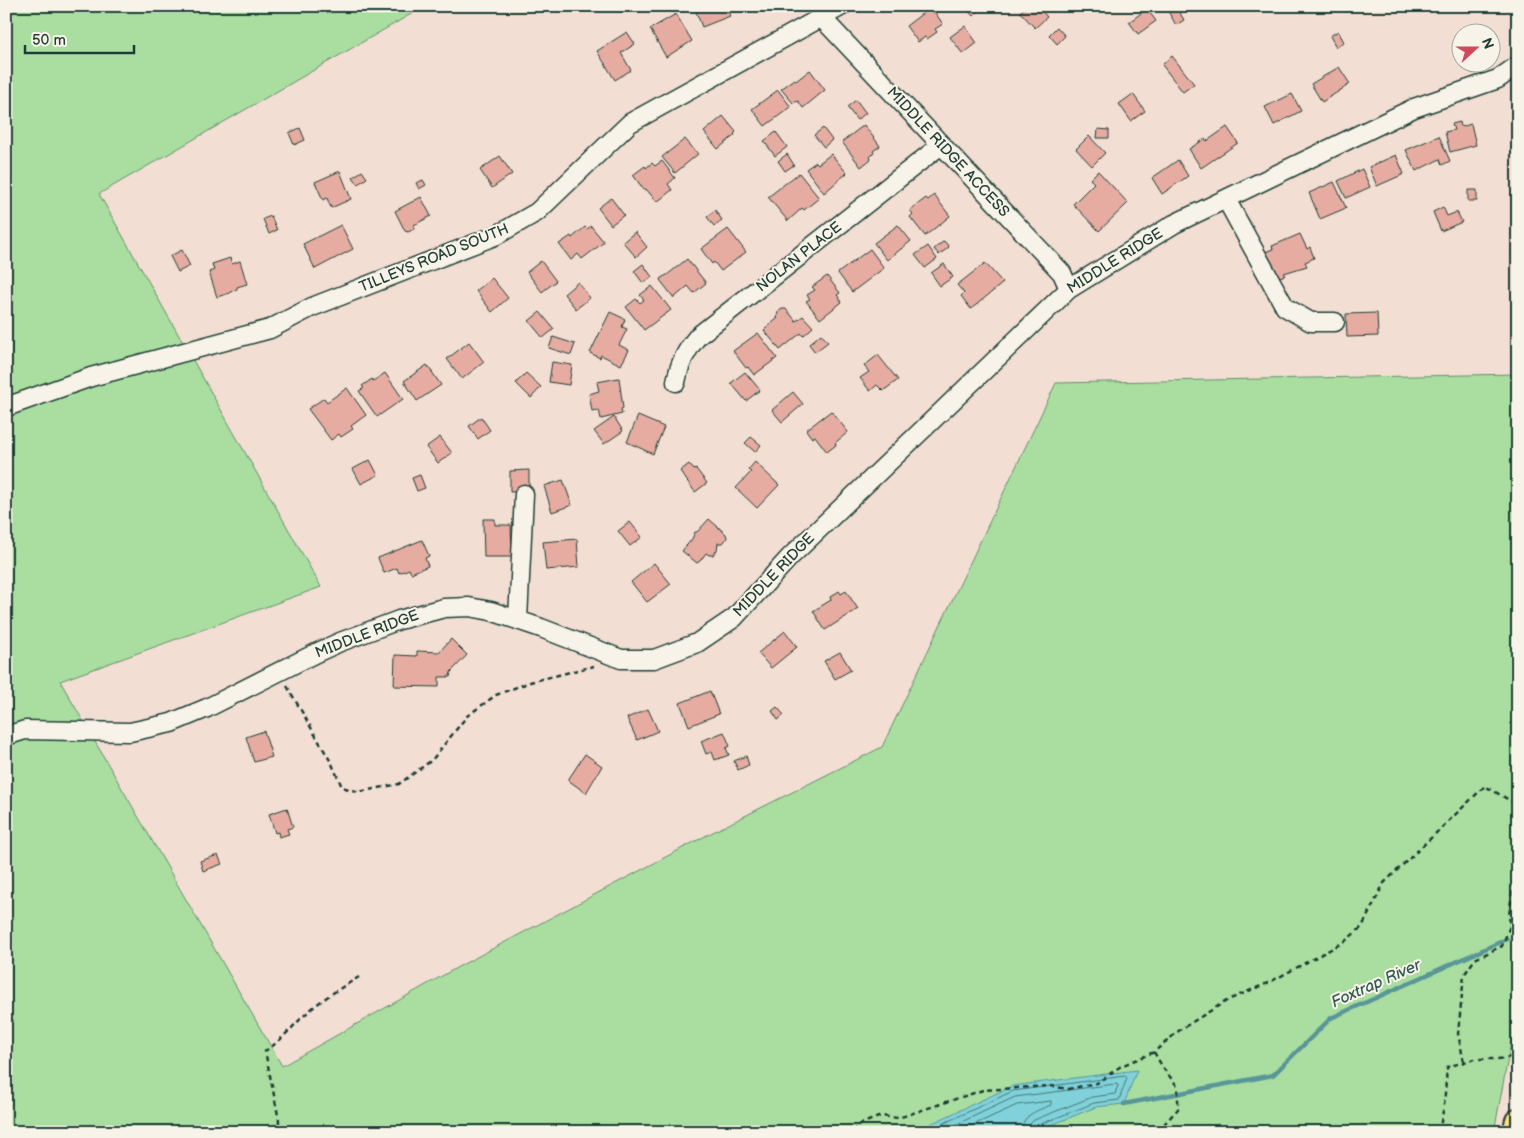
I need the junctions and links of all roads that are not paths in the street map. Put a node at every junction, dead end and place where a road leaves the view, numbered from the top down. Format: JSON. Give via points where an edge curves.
{"nodes":[{"id":1,"x":842,"y":6,"type":"edge"},
{"id":2,"x":822,"y":18,"type":"junction"},
{"id":3,"x":1518,"y":65,"type":"edge"},
{"id":4,"x":941,"y":145,"type":"junction"},
{"id":5,"x":1226,"y":199,"type":"junction"},
{"id":6,"x":1069,"y":289,"type":"junction"},
{"id":7,"x":1335,"y":322,"type":"dead end"},
{"id":8,"x":676,"y":382,"type":"dead end"},
{"id":9,"x":6,"y":407,"type":"edge"},
{"id":10,"x":524,"y":494,"type":"dead end"},
{"id":11,"x":518,"y":620,"type":"junction"},
{"id":12,"x":6,"y":736,"type":"edge"},
{"id":13,"x":1518,"y":1122,"type":"edge"},
{"id":14,"x":1516,"y":1132,"type":"edge"}],
"edges":[{"from":1,"to":2,"type":"street","name":"TILLEYS ROAD SOUTH"},
{"from":2,"to":4,"type":"street","name":"MIDDLE RIDGE ACCESS"},
{"from":2,"to":9,"type":"street","name":"TILLEYS ROAD SOUTH","via":[[630,124],[537,212],[497,235],[312,307],[270,329],[92,377]]},
{"from":3,"to":5,"type":"street","name":"MIDDLE RIDGE","via":[[1498,79],[1414,108]]},
{"from":4,"to":6,"type":"street","name":"MIDDLE RIDGE ACCESS","via":[[1062,273]]},
{"from":4,"to":8,"type":"street","name":"NOLAN PLACE","via":[[698,336],[681,361]]},
{"from":5,"to":6,"type":"street","name":"MIDDLE RIDGE","via":[[1174,224]]},
{"from":5,"to":7,"type":"street","via":[[1284,307],[1311,322]]},
{"from":6,"to":11,"type":"street","name":"MIDDLE RIDGE","via":[[790,557],[734,618],[697,643],[654,659],[616,658]]},
{"from":10,"to":11,"type":"street"},
{"from":11,"to":12,"type":"street","name":"MIDDLE RIDGE","via":[[469,607],[430,611],[364,632],[316,652],[171,723],[130,732],[25,730]]},
{"from":13,"to":14,"type":"highway"}]}
